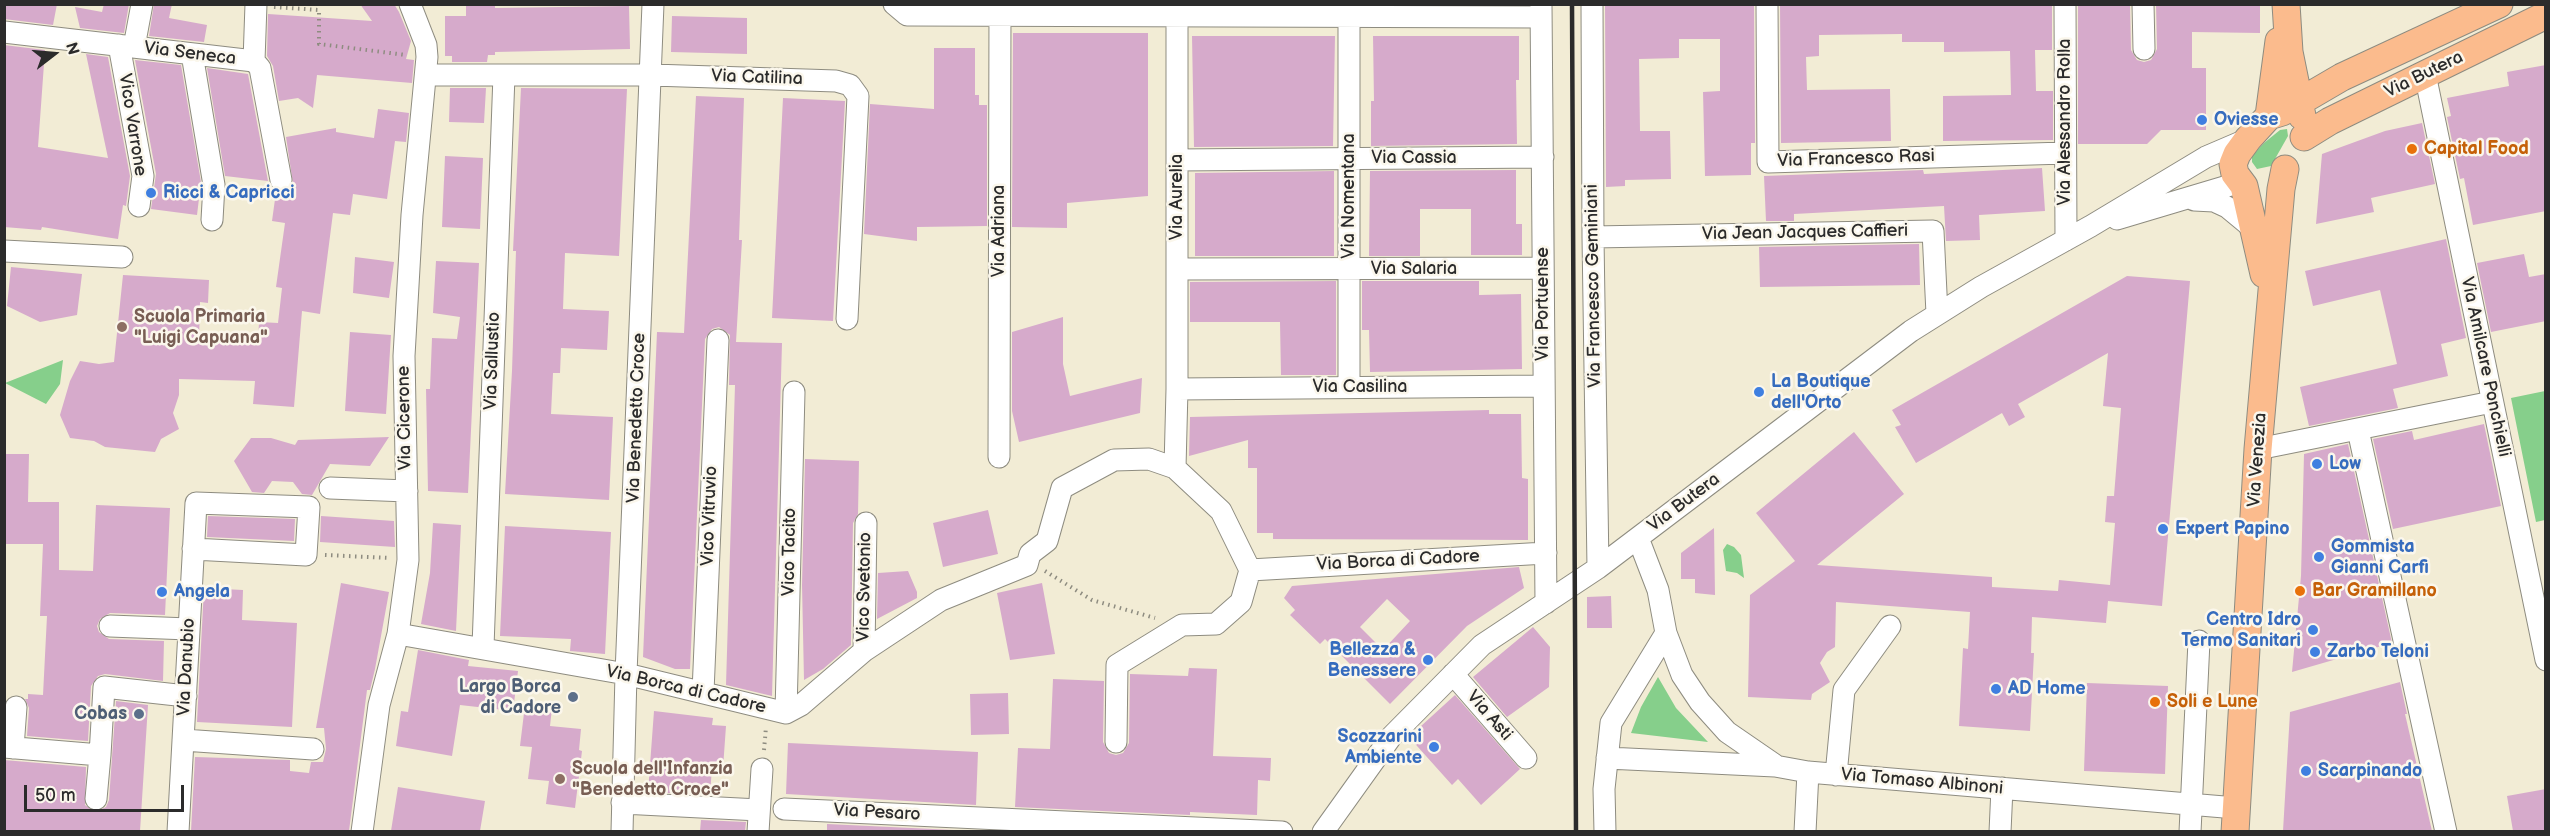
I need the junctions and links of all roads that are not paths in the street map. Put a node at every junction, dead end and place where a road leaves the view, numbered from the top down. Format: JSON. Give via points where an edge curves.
{"nodes":[{"id":1,"x":142,"y":4,"type":"edge"},
{"id":2,"x":410,"y":4,"type":"edge"},
{"id":3,"x":653,"y":4,"type":"edge"},
{"id":4,"x":894,"y":4,"type":"edge"},
{"id":5,"x":1592,"y":4,"type":"edge"},
{"id":6,"x":1767,"y":4,"type":"edge"},
{"id":7,"x":2065,"y":4,"type":"edge"},
{"id":8,"x":2143,"y":4,"type":"edge"},
{"id":9,"x":2285,"y":4,"type":"edge"},
{"id":10,"x":2499,"y":4,"type":"edge"},
{"id":11,"x":256,"y":5,"type":"edge"},
{"id":12,"x":999,"y":10,"type":"edge"},
{"id":13,"x":1177,"y":10,"type":"edge"},
{"id":14,"x":1349,"y":10,"type":"edge"},
{"id":15,"x":1541,"y":11,"type":"edge"},
{"id":16,"x":2546,"y":15,"type":"edge"},
{"id":17,"x":4,"y":32,"type":"edge"},
{"id":18,"x":127,"y":46,"type":"junction"},
{"id":19,"x":2144,"y":49,"type":"dead end"},
{"id":20,"x":2289,"y":52,"type":"junction"},
{"id":21,"x":192,"y":54,"type":"junction"},
{"id":22,"x":254,"y":61,"type":"junction"},
{"id":23,"x":427,"y":66,"type":"junction"},
{"id":24,"x":2426,"y":74,"type":"junction"},
{"id":25,"x":504,"y":75,"type":"junction"},
{"id":26,"x":652,"y":75,"type":"junction"},
{"id":27,"x":2342,"y":77,"type":"junction"},
{"id":28,"x":2291,"y":117,"type":"junction"},
{"id":29,"x":2248,"y":139,"type":"junction"},
{"id":30,"x":2066,"y":153,"type":"junction"},
{"id":31,"x":1543,"y":157,"type":"junction"},
{"id":32,"x":1349,"y":158,"type":"junction"},
{"id":33,"x":1177,"y":160,"type":"junction"},
{"id":34,"x":2285,"y":168,"type":"junction"},
{"id":35,"x":281,"y":180,"type":"dead end"},
{"id":36,"x":2242,"y":184,"type":"junction"},
{"id":37,"x":2184,"y":200,"type":"junction"},
{"id":38,"x":139,"y":206,"type":"dead end"},
{"id":39,"x":212,"y":220,"type":"dead end"},
{"id":40,"x":2091,"y":226,"type":"junction"},
{"id":41,"x":2256,"y":231,"type":"junction"},
{"id":42,"x":1593,"y":237,"type":"junction"},
{"id":43,"x":2066,"y":240,"type":"junction"},
{"id":44,"x":4,"y":251,"type":"edge"},
{"id":45,"x":122,"y":257,"type":"dead end"},
{"id":46,"x":1543,"y":268,"type":"junction"},
{"id":47,"x":1177,"y":269,"type":"junction"},
{"id":48,"x":1349,"y":269,"type":"junction"},
{"id":49,"x":2271,"y":305,"type":"junction"},
{"id":50,"x":1937,"y":314,"type":"junction"},
{"id":51,"x":847,"y":319,"type":"dead end"},
{"id":52,"x":718,"y":340,"type":"dead end"},
{"id":53,"x":1543,"y":386,"type":"junction"},
{"id":54,"x":1349,"y":387,"type":"junction"},
{"id":55,"x":1177,"y":388,"type":"junction"},
{"id":56,"x":794,"y":392,"type":"dead end"},
{"id":57,"x":2492,"y":402,"type":"junction"},
{"id":58,"x":2358,"y":430,"type":"junction"},
{"id":59,"x":2258,"y":449,"type":"junction"},
{"id":60,"x":999,"y":457,"type":"dead end"},
{"id":61,"x":1175,"y":468,"type":"junction"},
{"id":62,"x":330,"y":488,"type":"dead end"},
{"id":63,"x":406,"y":491,"type":"junction"},
{"id":64,"x":866,"y":523,"type":"dead end"},
{"id":65,"x":1638,"y":538,"type":"junction"},
{"id":66,"x":193,"y":549,"type":"junction"},
{"id":67,"x":1546,"y":553,"type":"junction"},
{"id":68,"x":1598,"y":568,"type":"junction"},
{"id":69,"x":1250,"y":570,"type":"junction"},
{"id":70,"x":1546,"y":603,"type":"junction"},
{"id":71,"x":110,"y":626,"type":"dead end"},
{"id":72,"x":1890,"y":626,"type":"dead end"},
{"id":73,"x":189,"y":629,"type":"junction"},
{"id":74,"x":1666,"y":633,"type":"junction"},
{"id":75,"x":398,"y":634,"type":"junction"},
{"id":76,"x":2199,"y":641,"type":"dead end"},
{"id":77,"x":483,"y":647,"type":"junction"},
{"id":78,"x":864,"y":651,"type":"junction"},
{"id":79,"x":2546,"y":660,"type":"edge"},
{"id":80,"x":626,"y":674,"type":"junction"},
{"id":81,"x":1453,"y":674,"type":"junction"},
{"id":82,"x":703,"y":692,"type":"junction"},
{"id":83,"x":186,"y":696,"type":"junction"},
{"id":84,"x":16,"y":706,"type":"dead end"},
{"id":85,"x":777,"y":711,"type":"junction"},
{"id":86,"x":183,"y":740,"type":"junction"},
{"id":87,"x":1116,"y":742,"type":"dead end"},
{"id":88,"x":9,"y":747,"type":"edge"},
{"id":89,"x":313,"y":749,"type":"dead end"},
{"id":90,"x":100,"y":755,"type":"junction"},
{"id":91,"x":1526,"y":758,"type":"dead end"},
{"id":92,"x":1607,"y":758,"type":"junction"},
{"id":93,"x":1775,"y":765,"type":"junction"},
{"id":94,"x":762,"y":769,"type":"road end"},
{"id":95,"x":1808,"y":772,"type":"junction"},
{"id":96,"x":1836,"y":775,"type":"junction"},
{"id":97,"x":2002,"y":788,"type":"junction"},
{"id":98,"x":96,"y":799,"type":"dead end"},
{"id":99,"x":622,"y":803,"type":"junction"},
{"id":100,"x":2191,"y":804,"type":"junction"},
{"id":101,"x":784,"y":809,"type":"dead end"},
{"id":102,"x":759,"y":810,"type":"junction"},
{"id":103,"x":2235,"y":820,"type":"edge"},
{"id":104,"x":178,"y":831,"type":"edge"},
{"id":105,"x":362,"y":831,"type":"edge"},
{"id":106,"x":622,"y":831,"type":"edge"},
{"id":107,"x":758,"y":831,"type":"edge"},
{"id":108,"x":1258,"y":831,"type":"edge"},
{"id":109,"x":1282,"y":831,"type":"edge"},
{"id":110,"x":1323,"y":831,"type":"edge"},
{"id":111,"x":1605,"y":831,"type":"edge"},
{"id":112,"x":1805,"y":831,"type":"edge"},
{"id":113,"x":2000,"y":831,"type":"edge"},
{"id":114,"x":2190,"y":831,"type":"edge"},
{"id":115,"x":2446,"y":831,"type":"edge"}],
"edges":[{"from":1,"to":18,"type":"street"},
{"from":2,"to":23,"type":"street","name":"Via Cicerone","via":[[426,45]]},
{"from":3,"to":26,"type":"street","name":"Via Benedetto Croce"},
{"from":4,"to":12,"type":"street","via":[[907,15]]},
{"from":5,"to":42,"type":"street","name":"Via Francesco Geminiani"},
{"from":6,"to":30,"type":"street","name":"Via Francesco Rasi","via":[[1768,162]]},
{"from":7,"to":30,"type":"street","name":"Via Alessandro Rolla"},
{"from":8,"to":19,"type":"street"},
{"from":9,"to":20,"type":"main road"},
{"from":9,"to":28,"type":"main road"},
{"from":10,"to":27,"type":"main road","name":"Via Butera"},
{"from":11,"to":22,"type":"street"},
{"from":12,"to":13,"type":"street"},
{"from":12,"to":60,"type":"street","name":"Via Adriana"},
{"from":13,"to":14,"type":"street"},
{"from":13,"to":33,"type":"street","name":"Via Aurelia"},
{"from":14,"to":15,"type":"street"},
{"from":14,"to":32,"type":"street","name":"Via Nomentana"},
{"from":15,"to":31,"type":"street","name":"Via Portuense"},
{"from":16,"to":24,"type":"main road","name":"Via Butera"},
{"from":17,"to":18,"type":"street","name":"Via Seneca"},
{"from":18,"to":21,"type":"street","name":"Via Seneca"},
{"from":18,"to":38,"type":"street","name":"Vico Varrone","via":[[143,176]]},
{"from":20,"to":27,"type":"main road","via":[[2305,74],[2316,79]]},
{"from":20,"to":28,"type":"main road"},
{"from":21,"to":22,"type":"street","name":"Via Seneca"},
{"from":21,"to":39,"type":"street","via":[[214,186]]},
{"from":22,"to":35,"type":"street","name":"Via Seneca","via":[[260,68]]},
{"from":23,"to":25,"type":"street","name":"Via Catilina"},
{"from":23,"to":63,"type":"street","name":"Via Cicerone","via":[[412,215],[404,356]]},
{"from":24,"to":28,"type":"main road","name":"Via Butera","via":[[2330,121]]},
{"from":24,"to":57,"type":"street","name":"Via Amilcare Ponchielli"},
{"from":25,"to":26,"type":"street","name":"Via Catilina"},
{"from":25,"to":77,"type":"street","name":"Via Sallustio"},
{"from":26,"to":51,"type":"street","name":"Via Catilina","via":[[836,81],[850,85],[858,96]]},
{"from":26,"to":80,"type":"street","name":"Via Benedetto Croce"},
{"from":27,"to":28,"type":"main road","name":"Via Butera"},
{"from":28,"to":29,"type":"main road"},
{"from":28,"to":34,"type":"main road"},
{"from":29,"to":36,"type":"main road","via":[[2233,164]]},
{"from":29,"to":40,"type":"street","via":[[2206,157]]},
{"from":30,"to":43,"type":"street","name":"Via Alessandro Rolla"},
{"from":31,"to":32,"type":"street","name":"Via Cassia"},
{"from":31,"to":46,"type":"street","name":"Via Portuense"},
{"from":32,"to":33,"type":"street","name":"Via Cassia"},
{"from":32,"to":48,"type":"street","name":"Via Nomentana"},
{"from":33,"to":47,"type":"street","name":"Via Aurelia"},
{"from":34,"to":36,"type":"main road","via":[[2261,187],[2253,189]]},
{"from":34,"to":49,"type":"main road","name":"Via Venezia"},
{"from":36,"to":37,"type":"street"},
{"from":36,"to":41,"type":"main road"},
{"from":37,"to":40,"type":"street"},
{"from":37,"to":41,"type":"street","via":[[2214,201]]},
{"from":40,"to":43,"type":"street","name":"Via Butera"},
{"from":41,"to":49,"type":"main road"},
{"from":42,"to":50,"type":"street","name":"Via Jean Jacques Caffieri","via":[[1933,231]]},
{"from":42,"to":68,"type":"street","name":"Via Francesco Geminiani"},
{"from":43,"to":50,"type":"street","name":"Via Butera"},
{"from":44,"to":45,"type":"street"},
{"from":46,"to":48,"type":"street","name":"Via Salaria"},
{"from":46,"to":53,"type":"street","name":"Via Portuense"},
{"from":47,"to":48,"type":"street","name":"Via Salaria"},
{"from":47,"to":55,"type":"street","name":"Via Aurelia"},
{"from":48,"to":54,"type":"street","name":"Via Nomentana"},
{"from":49,"to":59,"type":"main road","name":"Via Venezia"},
{"from":50,"to":65,"type":"street","name":"Via Butera"},
{"from":52,"to":82,"type":"street","name":"Vico Vitruvio"},
{"from":53,"to":54,"type":"street","name":"Via Casilina"},
{"from":53,"to":67,"type":"street","name":"Via Portuense"},
{"from":54,"to":55,"type":"street","name":"Via Casilina"},
{"from":55,"to":61,"type":"street","name":"Via Aurelia"},
{"from":56,"to":85,"type":"street","name":"Vico Tacito"},
{"from":57,"to":58,"type":"street"},
{"from":57,"to":79,"type":"street","name":"Via Amilcare Ponchielli"},
{"from":58,"to":59,"type":"street"},
{"from":58,"to":115,"type":"street"},
{"from":59,"to":103,"type":"main road","name":"Via Venezia"},
{"from":61,"to":69,"type":"street","name":"Via Borca di Cadore","via":[[1221,511]]},
{"from":61,"to":78,"type":"street","name":"Via Borca di Cadore","via":[[1149,459],[1114,460],[1062,488],[1047,541],[1030,554],[1026,566],[941,600]]},
{"from":62,"to":63,"type":"street"},
{"from":63,"to":75,"type":"street","name":"Via Cicerone","via":[[408,560]]},
{"from":64,"to":78,"type":"street","name":"Vico Svetonio"},
{"from":65,"to":68,"type":"street","name":"Via Butera"},
{"from":65,"to":74,"type":"street","via":[[1658,590]]},
{"from":66,"to":66,"type":"street","name":"Via Danubio","via":[[196,502],[309,507],[306,555]]},
{"from":66,"to":73,"type":"street","name":"Via Danubio"},
{"from":67,"to":69,"type":"street","name":"Via Borca di Cadore"},
{"from":67,"to":70,"type":"street","name":"Via Portuense"},
{"from":68,"to":70,"type":"street","name":"Via Butera"},
{"from":69,"to":87,"type":"street","via":[[1241,602],[1216,624],[1182,626],[1117,664]]},
{"from":70,"to":81,"type":"street","name":"Via Butera","via":[[1482,645]]},
{"from":71,"to":73,"type":"street"},
{"from":72,"to":96,"type":"street","via":[[1844,690]]},
{"from":73,"to":83,"type":"street","name":"Via Danubio"},
{"from":74,"to":92,"type":"street","via":[[1611,723]]},
{"from":74,"to":93,"type":"street","via":[[1682,675],[1700,702],[1726,732]]},
{"from":75,"to":77,"type":"street","name":"Via Borca di Cadore"},
{"from":75,"to":105,"type":"street","name":"Via Cicerone","via":[[379,705]]},
{"from":76,"to":100,"type":"street"},
{"from":77,"to":80,"type":"street","name":"Via Borca di Cadore"},
{"from":78,"to":85,"type":"street","name":"Via Borca di Cadore","via":[[801,705]]},
{"from":80,"to":82,"type":"street","name":"Via Borca di Cadore"},
{"from":80,"to":99,"type":"street","name":"Via Benedetto Croce"},
{"from":81,"to":91,"type":"street","name":"Via Asti"},
{"from":81,"to":110,"type":"street","name":"Via Butera","via":[[1391,737]]},
{"from":82,"to":85,"type":"street","name":"Via Borca di Cadore"},
{"from":83,"to":86,"type":"street","name":"Via Danubio"},
{"from":83,"to":90,"type":"street","via":[[104,687]]},
{"from":84,"to":88,"type":"street"},
{"from":86,"to":89,"type":"street"},
{"from":86,"to":104,"type":"street","name":"Via Danubio"},
{"from":88,"to":90,"type":"street"},
{"from":90,"to":98,"type":"street"},
{"from":92,"to":93,"type":"street","name":"Via Tomaso Albinoni"},
{"from":92,"to":111,"type":"street"},
{"from":93,"to":95,"type":"street","name":"Via Tomaso Albinoni"},
{"from":94,"to":102,"type":"street"},
{"from":95,"to":96,"type":"street","name":"Via Tomaso Albinoni"},
{"from":95,"to":112,"type":"street"},
{"from":96,"to":97,"type":"street","name":"Via Tomaso Albinoni"},
{"from":97,"to":100,"type":"street","name":"Via Tomaso Albinoni"},
{"from":97,"to":113,"type":"street"},
{"from":99,"to":102,"type":"street"},
{"from":99,"to":106,"type":"street","name":"Via Benedetto Croce"},
{"from":100,"to":103,"type":"street","name":"Via Tomaso Albinoni"},
{"from":100,"to":114,"type":"street"},
{"from":101,"to":108,"type":"street","name":"Via Pesaro"},
{"from":102,"to":107,"type":"street"},
{"from":108,"to":109,"type":"street","name":"Via Pesaro"}]}
